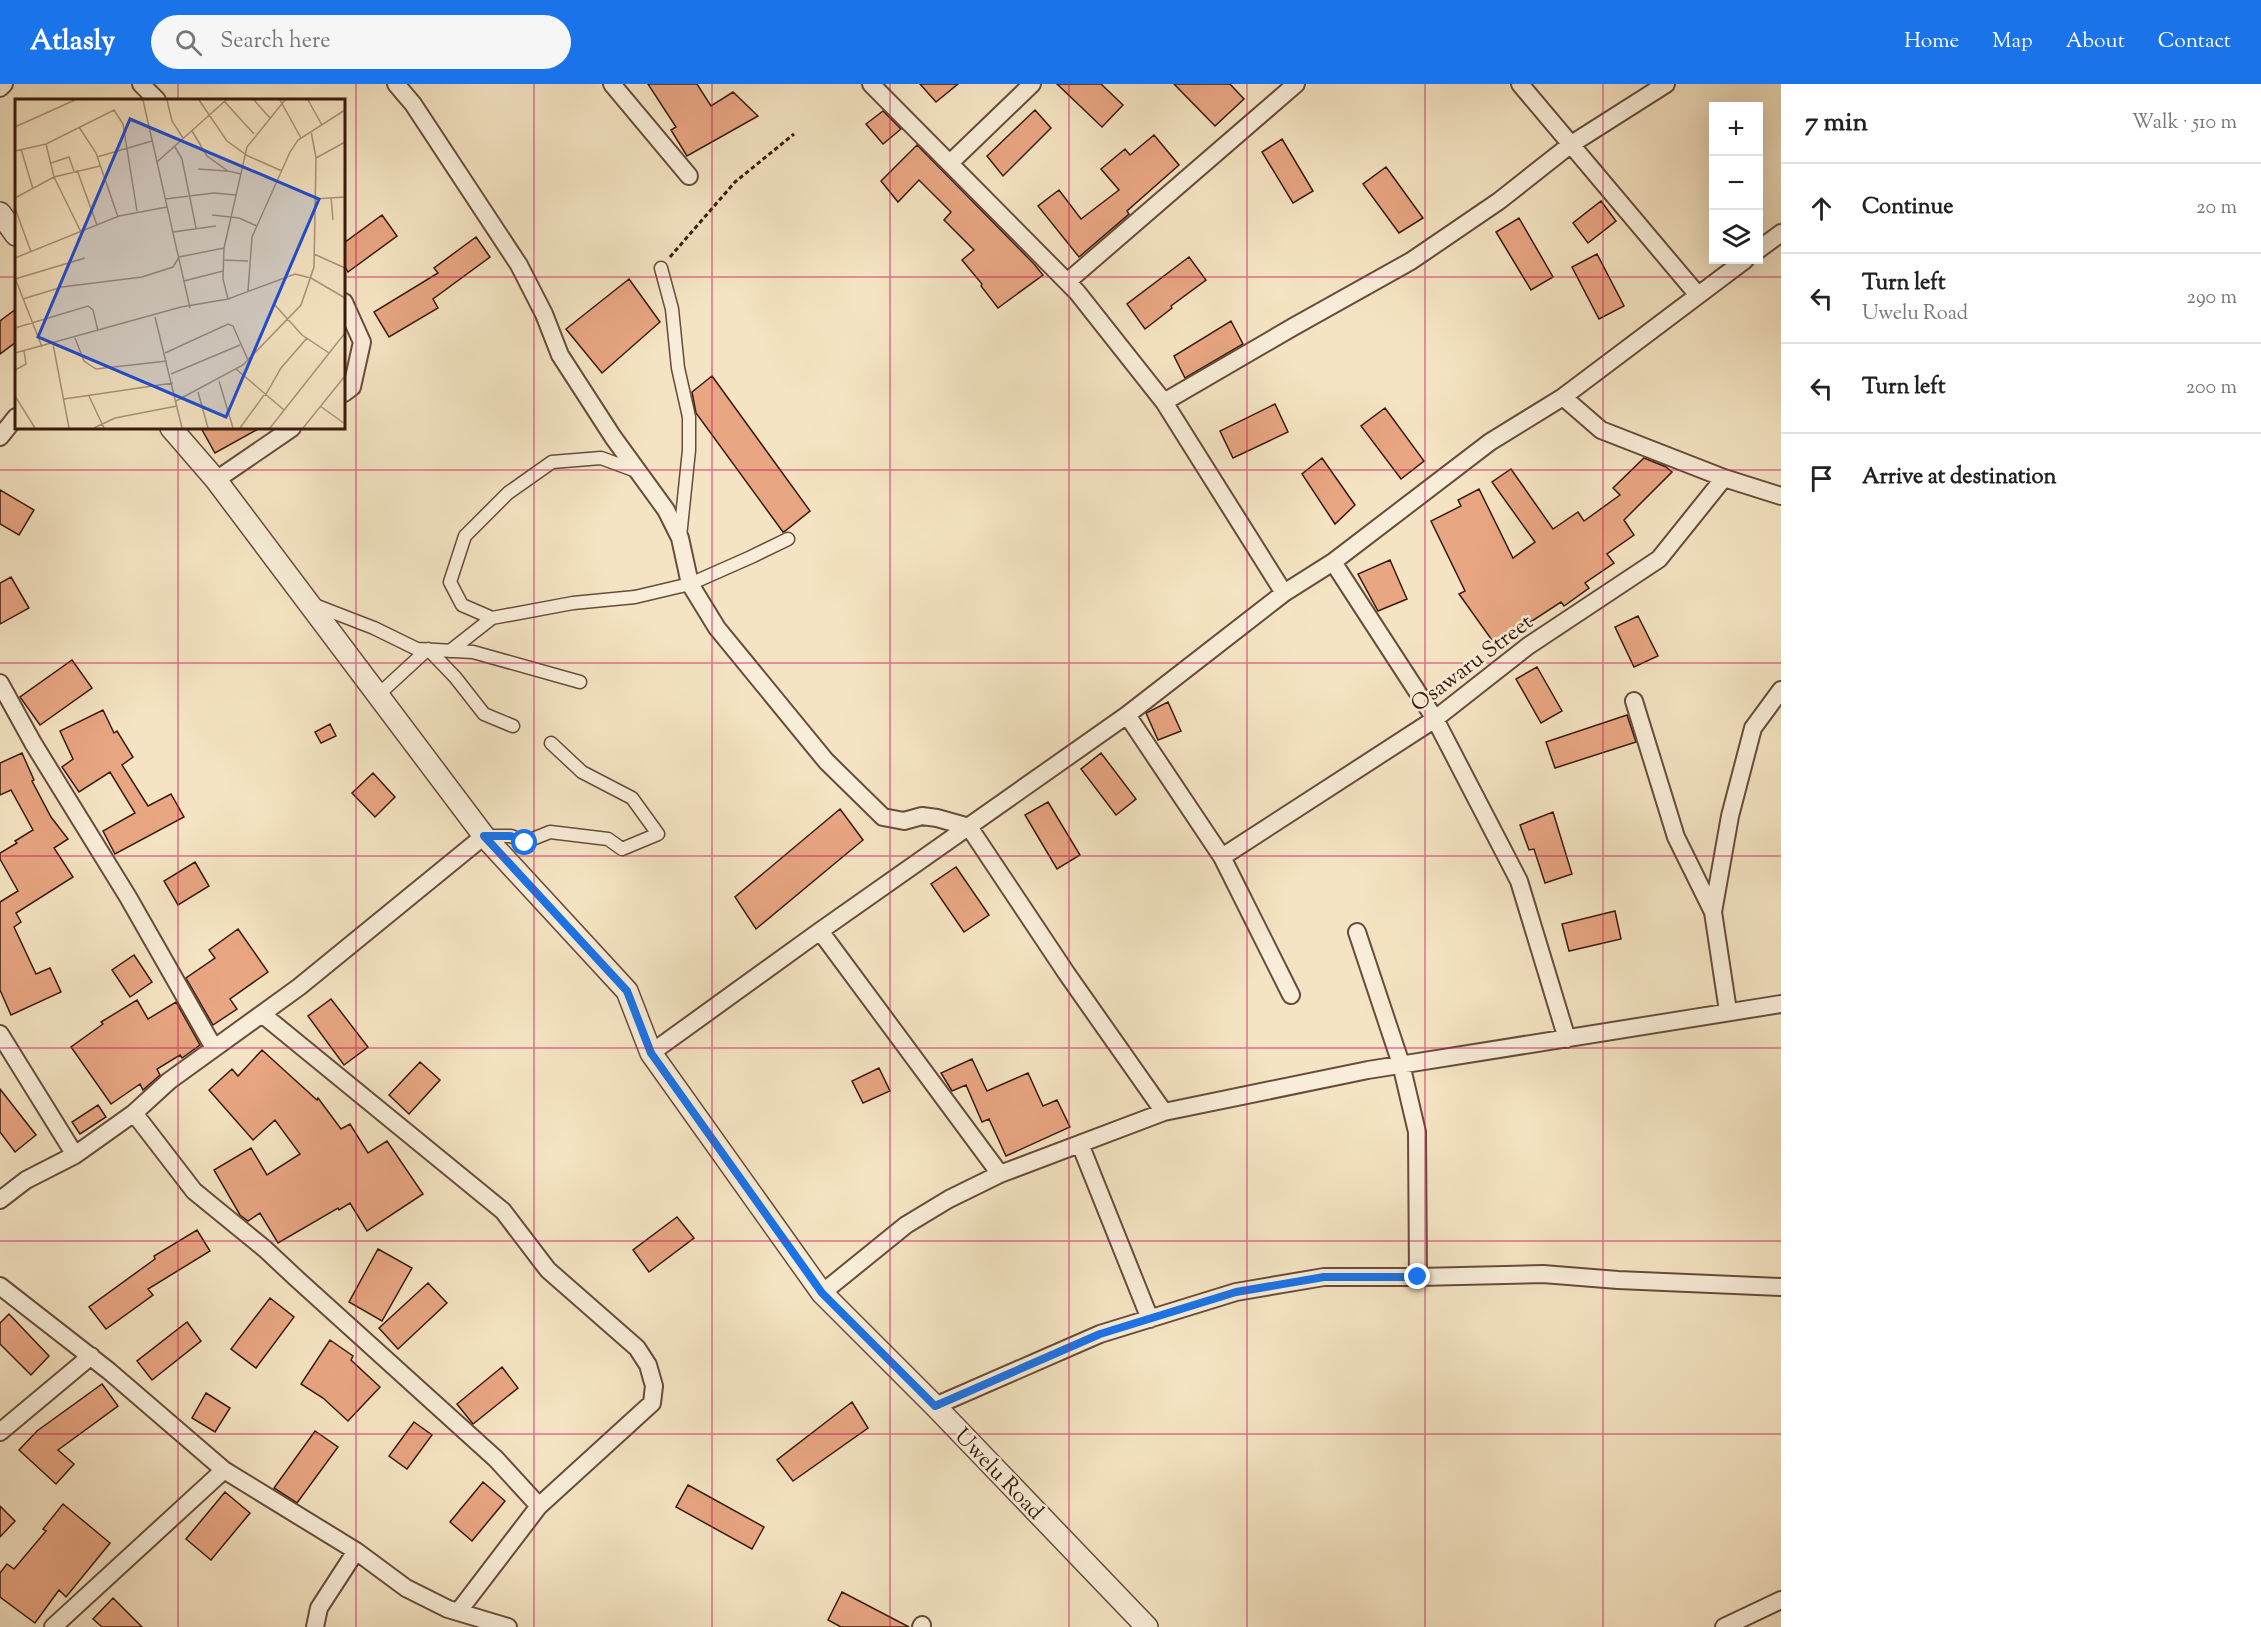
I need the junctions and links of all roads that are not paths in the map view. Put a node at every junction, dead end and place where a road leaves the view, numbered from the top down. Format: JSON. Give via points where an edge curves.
{"nodes":[{"id":1,"x":4,"y":84,"type":"edge"},
{"id":2,"x":141,"y":84,"type":"edge"},
{"id":3,"x":396,"y":84,"type":"edge"},
{"id":4,"x":612,"y":84,"type":"edge"},
{"id":5,"x":871,"y":84,"type":"edge"},
{"id":6,"x":1032,"y":84,"type":"edge"},
{"id":7,"x":1296,"y":84,"type":"edge"},
{"id":8,"x":1520,"y":84,"type":"edge"},
{"id":9,"x":1666,"y":84,"type":"edge"},
{"id":10,"x":0,"y":88,"type":"edge"},
{"id":11,"x":156,"y":99,"type":"edge"},
{"id":12,"x":1570,"y":144,"type":"junction"},
{"id":13,"x":950,"y":163,"type":"junction"},
{"id":14,"x":689,"y":176,"type":"dead end"},
{"id":15,"x":0,"y":213,"type":"edge"},
{"id":16,"x":1781,"y":233,"type":"edge"},
{"id":17,"x":15,"y":234,"type":"edge"},
{"id":18,"x":1763,"y":246,"type":"edge"},
{"id":19,"x":1739,"y":264,"type":"edge"},
{"id":20,"x":661,"y":268,"type":"road end"},
{"id":21,"x":1067,"y":282,"type":"junction"},
{"id":22,"x":1697,"y":294,"type":"junction"},
{"id":23,"x":345,"y":304,"type":"edge"},
{"id":24,"x":345,"y":392,"type":"edge"},
{"id":25,"x":1563,"y":397,"type":"junction"},
{"id":26,"x":1164,"y":402,"type":"junction"},
{"id":27,"x":15,"y":418,"type":"edge"},
{"id":28,"x":172,"y":429,"type":"edge"},
{"id":29,"x":291,"y":429,"type":"edge"},
{"id":30,"x":0,"y":437,"type":"edge"},
{"id":31,"x":639,"y":472,"type":"junction"},
{"id":32,"x":1724,"y":478,"type":"junction"},
{"id":33,"x":216,"y":480,"type":"junction"},
{"id":34,"x":1781,"y":496,"type":"edge"},
{"id":35,"x":680,"y":538,"type":"junction"},
{"id":36,"x":788,"y":538,"type":"dead end"},
{"id":37,"x":1333,"y":562,"type":"junction"},
{"id":38,"x":690,"y":584,"type":"junction"},
{"id":39,"x":1284,"y":593,"type":"junction"},
{"id":40,"x":308,"y":602,"type":"junction"},
{"id":41,"x":492,"y":618,"type":"junction"},
{"id":42,"x":428,"y":649,"type":"junction"},
{"id":43,"x":450,"y":651,"type":"junction"},
{"id":44,"x":580,"y":682,"type":"dead end"},
{"id":45,"x":0,"y":683,"type":"edge"},
{"id":46,"x":1781,"y":690,"type":"edge"},
{"id":47,"x":378,"y":695,"type":"junction"},
{"id":48,"x":1634,"y":701,"type":"dead end"},
{"id":49,"x":1127,"y":715,"type":"junction"},
{"id":50,"x":1435,"y":719,"type":"junction"},
{"id":51,"x":513,"y":726,"type":"dead end"},
{"id":52,"x":551,"y":743,"type":"dead end"},
{"id":53,"x":969,"y":827,"type":"junction"},
{"id":54,"x":484,"y":836,"type":"junction"},
{"id":55,"x":1222,"y":857,"type":"junction"},
{"id":56,"x":1713,"y":912,"type":"junction"},
{"id":57,"x":820,"y":931,"type":"junction"},
{"id":58,"x":1357,"y":932,"type":"dead end"},
{"id":59,"x":1291,"y":995,"type":"dead end"},
{"id":60,"x":1781,"y":1004,"type":"edge"},
{"id":61,"x":1728,"y":1011,"type":"junction"},
{"id":62,"x":262,"y":1014,"type":"junction"},
{"id":63,"x":0,"y":1034,"type":"edge"},
{"id":64,"x":1567,"y":1039,"type":"junction"},
{"id":65,"x":214,"y":1048,"type":"junction"},
{"id":66,"x":651,"y":1053,"type":"junction"},
{"id":67,"x":1401,"y":1064,"type":"junction"},
{"id":68,"x":1164,"y":1112,"type":"junction"},
{"id":69,"x":134,"y":1113,"type":"junction"},
{"id":70,"x":1080,"y":1144,"type":"junction"},
{"id":71,"x":75,"y":1155,"type":"junction"},
{"id":72,"x":1000,"y":1174,"type":"junction"},
{"id":73,"x":0,"y":1200,"type":"edge"},
{"id":74,"x":1418,"y":1277,"type":"junction"},
{"id":75,"x":0,"y":1286,"type":"edge"},
{"id":76,"x":1781,"y":1287,"type":"edge"},
{"id":77,"x":822,"y":1293,"type":"junction"},
{"id":78,"x":1149,"y":1319,"type":"junction"},
{"id":79,"x":91,"y":1356,"type":"junction"},
{"id":80,"x":935,"y":1406,"type":"junction"},
{"id":81,"x":0,"y":1432,"type":"edge"},
{"id":82,"x":224,"y":1470,"type":"junction"},
{"id":83,"x":538,"y":1506,"type":"junction"},
{"id":84,"x":356,"y":1551,"type":"junction"},
{"id":85,"x":1779,"y":1606,"type":"edge"},
{"id":86,"x":458,"y":1612,"type":"junction"},
{"id":87,"x":53,"y":1627,"type":"edge"},
{"id":88,"x":315,"y":1627,"type":"edge"},
{"id":89,"x":508,"y":1627,"type":"edge"},
{"id":90,"x":1147,"y":1627,"type":"edge"},
{"id":91,"x":1724,"y":1627,"type":"edge"}],
"edges":[{"from":1,"to":10,"type":"street"},
{"from":2,"to":11,"type":"street"},
{"from":3,"to":31,"type":"street","via":[[519,265],[560,355]]},
{"from":4,"to":14,"type":"street"},
{"from":5,"to":13,"type":"street"},
{"from":6,"to":13,"type":"street"},
{"from":7,"to":21,"type":"street"},
{"from":8,"to":12,"type":"street"},
{"from":9,"to":12,"type":"street"},
{"from":12,"to":22,"type":"street"},
{"from":12,"to":26,"type":"street","via":[[1499,201],[1411,261]]},
{"from":13,"to":21,"type":"street"},
{"from":15,"to":17,"type":"street"},
{"from":16,"to":18,"type":"street"},
{"from":19,"to":22,"type":"street"},
{"from":20,"to":35,"type":"street","via":[[672,309],[688,417],[689,450]]},
{"from":21,"to":26,"type":"street"},
{"from":22,"to":25,"type":"street"},
{"from":23,"to":24,"type":"street","via":[[362,342],[352,387]]},
{"from":25,"to":32,"type":"street","via":[[1601,430]]},
{"from":25,"to":37,"type":"street","via":[[1490,442]]},
{"from":26,"to":39,"type":"street"},
{"from":27,"to":30,"type":"street"},
{"from":28,"to":33,"type":"street","name":"Uwelu Road"},
{"from":29,"to":33,"type":"street"},
{"from":31,"to":35,"type":"street"},
{"from":31,"to":41,"type":"street","via":[[601,458],[552,462],[501,500],[465,536],[450,582],[462,605]]},
{"from":32,"to":34,"type":"street"},
{"from":32,"to":50,"type":"street","name":"Osawaru Street","via":[[1659,559],[1528,646]]},
{"from":33,"to":40,"type":"street","name":"Uwelu Road"},
{"from":35,"to":38,"type":"street"},
{"from":36,"to":38,"type":"street"},
{"from":37,"to":39,"type":"street"},
{"from":37,"to":50,"type":"street"},
{"from":38,"to":41,"type":"street","via":[[635,597],[573,603]]},
{"from":38,"to":53,"type":"street","via":[[717,628],[826,761],[883,817],[904,821],[922,816]]},
{"from":39,"to":49,"type":"street"},
{"from":40,"to":42,"type":"street","via":[[417,649]]},
{"from":40,"to":47,"type":"street","name":"Uwelu Road"},
{"from":41,"to":43,"type":"street"},
{"from":42,"to":43,"type":"street"},
{"from":42,"to":47,"type":"street"},
{"from":42,"to":51,"type":"street","via":[[484,714]]},
{"from":43,"to":44,"type":"street","via":[[473,652]]},
{"from":45,"to":65,"type":"street"},
{"from":46,"to":56,"type":"street","via":[[1754,728],[1730,816]]},
{"from":47,"to":54,"type":"street","name":"Uwelu Road"},
{"from":48,"to":56,"type":"street","via":[[1676,837]]},
{"from":49,"to":53,"type":"street"},
{"from":49,"to":55,"type":"street"},
{"from":50,"to":55,"type":"street","name":"Osawaru Street"},
{"from":50,"to":64,"type":"street","via":[[1519,881]]},
{"from":52,"to":54,"type":"street","via":[[582,772],[632,798],[658,834],[622,849],[608,839],[550,832],[525,843],[511,836]]},
{"from":53,"to":57,"type":"street"},
{"from":53,"to":68,"type":"street"},
{"from":54,"to":62,"type":"street"},
{"from":54,"to":66,"type":"street","name":"Uwelu Road","via":[[627,991]]},
{"from":55,"to":59,"type":"street"},
{"from":56,"to":61,"type":"street"},
{"from":57,"to":66,"type":"street"},
{"from":57,"to":72,"type":"street"},
{"from":58,"to":67,"type":"street"},
{"from":60,"to":61,"type":"street"},
{"from":61,"to":64,"type":"street"},
{"from":62,"to":65,"type":"street"},
{"from":62,"to":83,"type":"street","via":[[503,1211],[548,1270],[637,1348],[648,1365],[654,1386],[652,1403]]},
{"from":63,"to":71,"type":"street"},
{"from":64,"to":67,"type":"street"},
{"from":65,"to":69,"type":"street"},
{"from":66,"to":77,"type":"street","name":"Uwelu Road"},
{"from":67,"to":68,"type":"street"},
{"from":67,"to":74,"type":"street","via":[[1417,1132]]},
{"from":68,"to":70,"type":"street"},
{"from":69,"to":71,"type":"street"},
{"from":69,"to":83,"type":"street","via":[[194,1191],[265,1249],[496,1458]]},
{"from":70,"to":72,"type":"street"},
{"from":70,"to":78,"type":"street"},
{"from":71,"to":73,"type":"street","via":[[26,1180]]},
{"from":72,"to":77,"type":"street","via":[[906,1225]]},
{"from":74,"to":76,"type":"street","via":[[1544,1274]]},
{"from":74,"to":78,"type":"street","via":[[1324,1277],[1236,1292]]},
{"from":75,"to":79,"type":"street"},
{"from":77,"to":80,"type":"street","name":"Uwelu Road"},
{"from":78,"to":80,"type":"street","via":[[1100,1334]]},
{"from":79,"to":81,"type":"street"},
{"from":79,"to":82,"type":"street"},
{"from":80,"to":90,"type":"street","name":"Uwelu Road"},
{"from":82,"to":84,"type":"street"},
{"from":82,"to":87,"type":"street"},
{"from":83,"to":86,"type":"street"},
{"from":84,"to":86,"type":"street","via":[[406,1588]]},
{"from":84,"to":88,"type":"street","via":[[319,1608]]},
{"from":85,"to":91,"type":"street"},
{"from":86,"to":89,"type":"street"}]}
